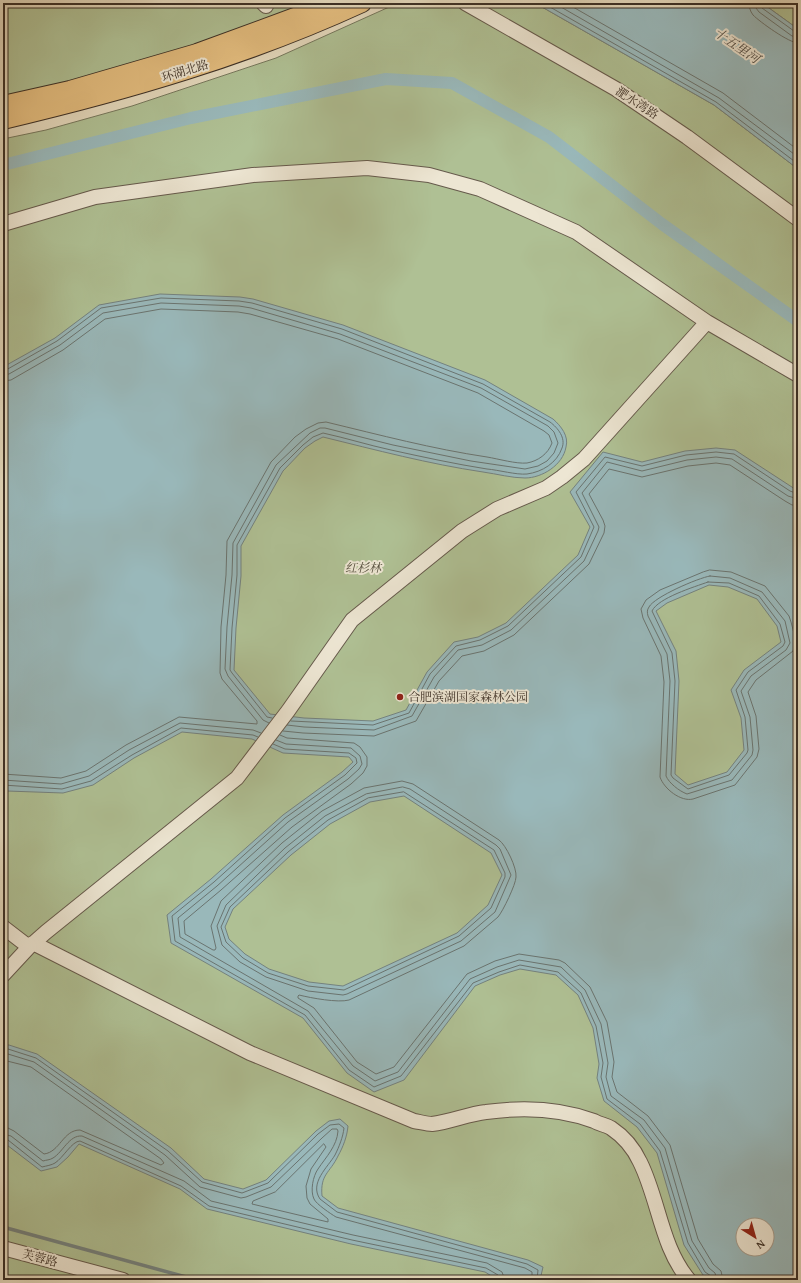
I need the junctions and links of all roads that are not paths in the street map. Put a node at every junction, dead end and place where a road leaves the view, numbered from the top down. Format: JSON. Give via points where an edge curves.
{"nodes":[{"id":1,"x":330,"y":3,"type":"edge"},
{"id":2,"x":362,"y":3,"type":"edge"},
{"id":3,"x":465,"y":3,"type":"edge"},
{"id":4,"x":3,"y":105,"type":"edge"},
{"id":5,"x":3,"y":120,"type":"edge"},
{"id":6,"x":798,"y":219,"type":"edge"},
{"id":7,"x":3,"y":224,"type":"edge"},
{"id":8,"x":707,"y":322,"type":"junction"},
{"id":9,"x":798,"y":375,"type":"edge"},
{"id":10,"x":3,"y":927,"type":"edge"},
{"id":11,"x":31,"y":945,"type":"junction"},
{"id":12,"x":3,"y":975,"type":"edge"},
{"id":13,"x":3,"y":1248,"type":"edge"},
{"id":14,"x":123,"y":1280,"type":"edge"},
{"id":15,"x":688,"y":1280,"type":"edge"}],
"edges":[{"from":1,"to":4,"type":"main road","name":"环湖北路","via":[[197,53],[70,90]]},
{"from":2,"to":5,"type":"main road","name":"环湖北路","via":[[323,21],[202,66],[74,103]]},
{"from":3,"to":6,"type":"street","name":"淝水湾路","via":[[616,89],[686,136]]},
{"from":7,"to":8,"type":"street","via":[[95,197],[253,175],[367,168],[429,175],[480,189],[576,232]]},
{"from":8,"to":9,"type":"street"},
{"from":8,"to":11,"type":"street","via":[[584,458],[562,477],[546,488],[496,509],[462,531],[352,620],[237,778]]},
{"from":10,"to":11,"type":"street"},
{"from":11,"to":12,"type":"street"},
{"from":11,"to":15,"type":"street","via":[[250,1054],[414,1121],[431,1124],[485,1112],[544,1109],[582,1117],[610,1128],[626,1142],[640,1162],[668,1244],[676,1263]]},
{"from":13,"to":14,"type":"street","name":"芙蓉路"}]}
